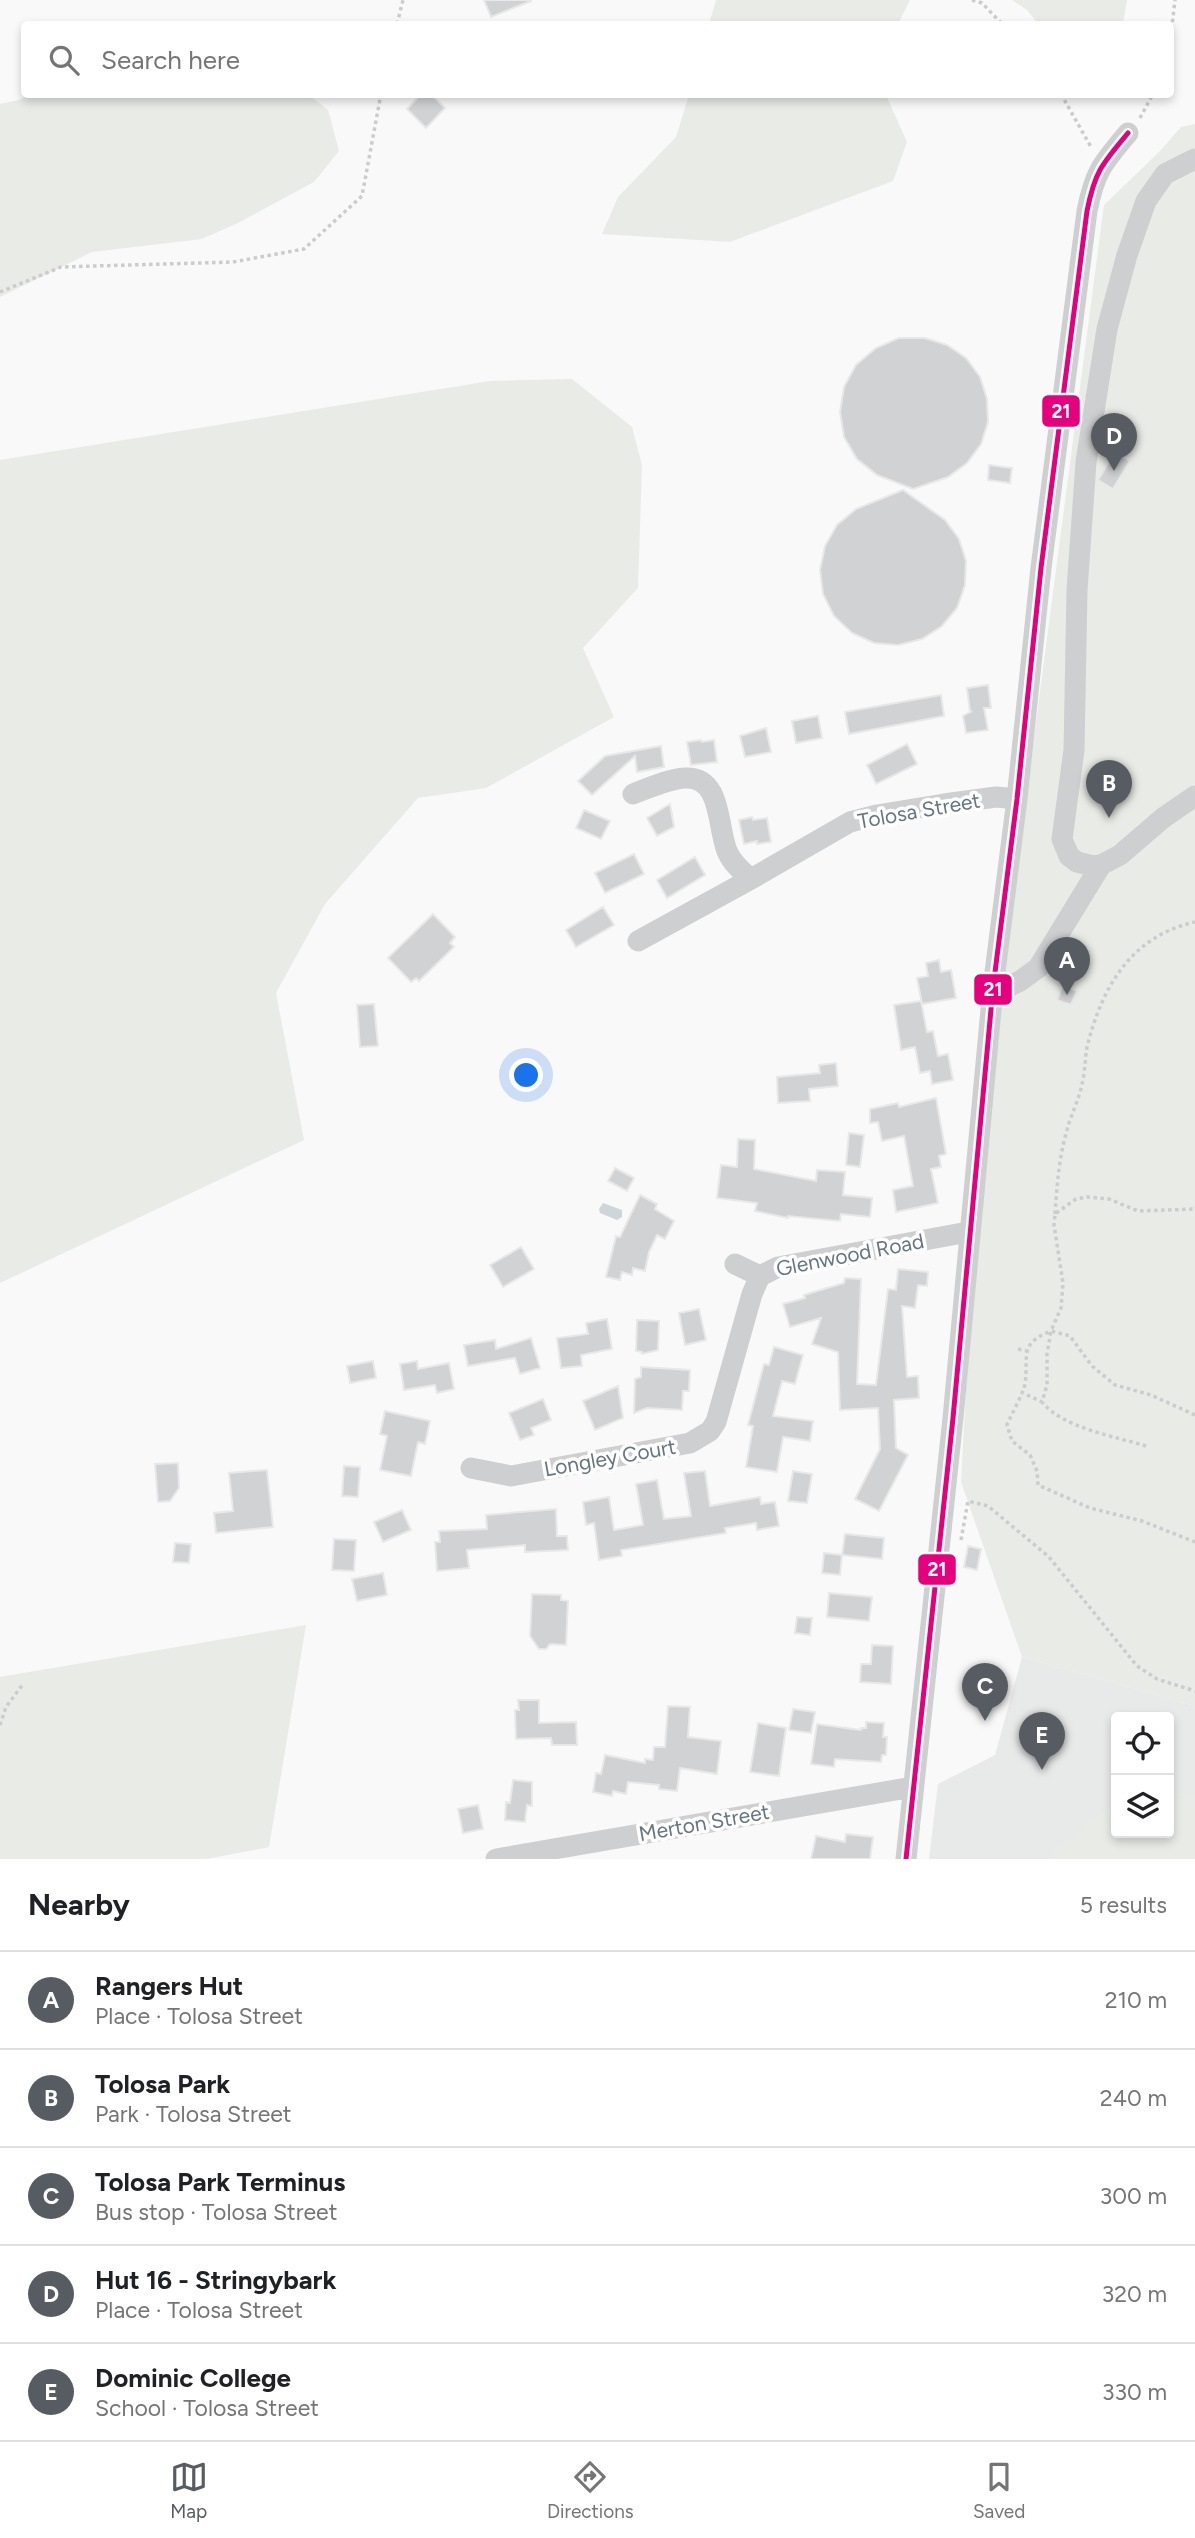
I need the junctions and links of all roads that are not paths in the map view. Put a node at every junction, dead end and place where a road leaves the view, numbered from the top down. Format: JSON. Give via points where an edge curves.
{"nodes":[{"id":1,"x":1128,"y":133,"type":"road end"},
{"id":2,"x":1195,"y":159,"type":"edge"},
{"id":3,"x":633,"y":794,"type":"dead end"},
{"id":4,"x":1195,"y":796,"type":"edge"},
{"id":5,"x":1017,"y":799,"type":"junction"},
{"id":6,"x":1101,"y":865,"type":"junction"},
{"id":7,"x":751,"y":879,"type":"junction"},
{"id":8,"x":638,"y":941,"type":"dead end"},
{"id":9,"x":993,"y":988,"type":"junction"},
{"id":10,"x":968,"y":1232,"type":"junction"},
{"id":11,"x":735,"y":1264,"type":"dead end"},
{"id":12,"x":760,"y":1276,"type":"junction"},
{"id":13,"x":471,"y":1468,"type":"dead end"},
{"id":14,"x":913,"y":1787,"type":"junction"},
{"id":15,"x":569,"y":1853,"type":"edge"},
{"id":16,"x":496,"y":1859,"type":"edge"},
{"id":17,"x":906,"y":1859,"type":"edge"}],
"edges":[{"from":1,"to":5,"type":"street","via":[[1101,164],[1087,211]]},
{"from":2,"to":6,"type":"street","via":[[1165,174],[1146,201],[1126,255],[1107,329],[1086,462],[1077,590],[1074,750],[1062,839],[1077,862]]},
{"from":3,"to":7,"type":"street","via":[[682,778],[704,782],[714,798],[727,851]]},
{"from":4,"to":6,"type":"street"},
{"from":5,"to":7,"type":"street","name":"Tolosa Street","via":[[944,804],[850,822]]},
{"from":5,"to":9,"type":"street"},
{"from":6,"to":9,"type":"street","via":[[1038,968],[1008,987]]},
{"from":7,"to":8,"type":"street","name":"Tolosa Street"},
{"from":9,"to":10,"type":"street"},
{"from":10,"to":12,"type":"street","name":"Glenwood Road","via":[[778,1267]]},
{"from":10,"to":14,"type":"street"},
{"from":11,"to":12,"type":"street","name":"Glenwood Road"},
{"from":12,"to":13,"type":"street","name":"Longley Court","via":[[720,1410],[710,1431],[701,1438],[511,1476]]},
{"from":14,"to":15,"type":"street","name":"Merton Street"},
{"from":14,"to":17,"type":"street"},
{"from":15,"to":16,"type":"street","name":"Merton Street"}]}
